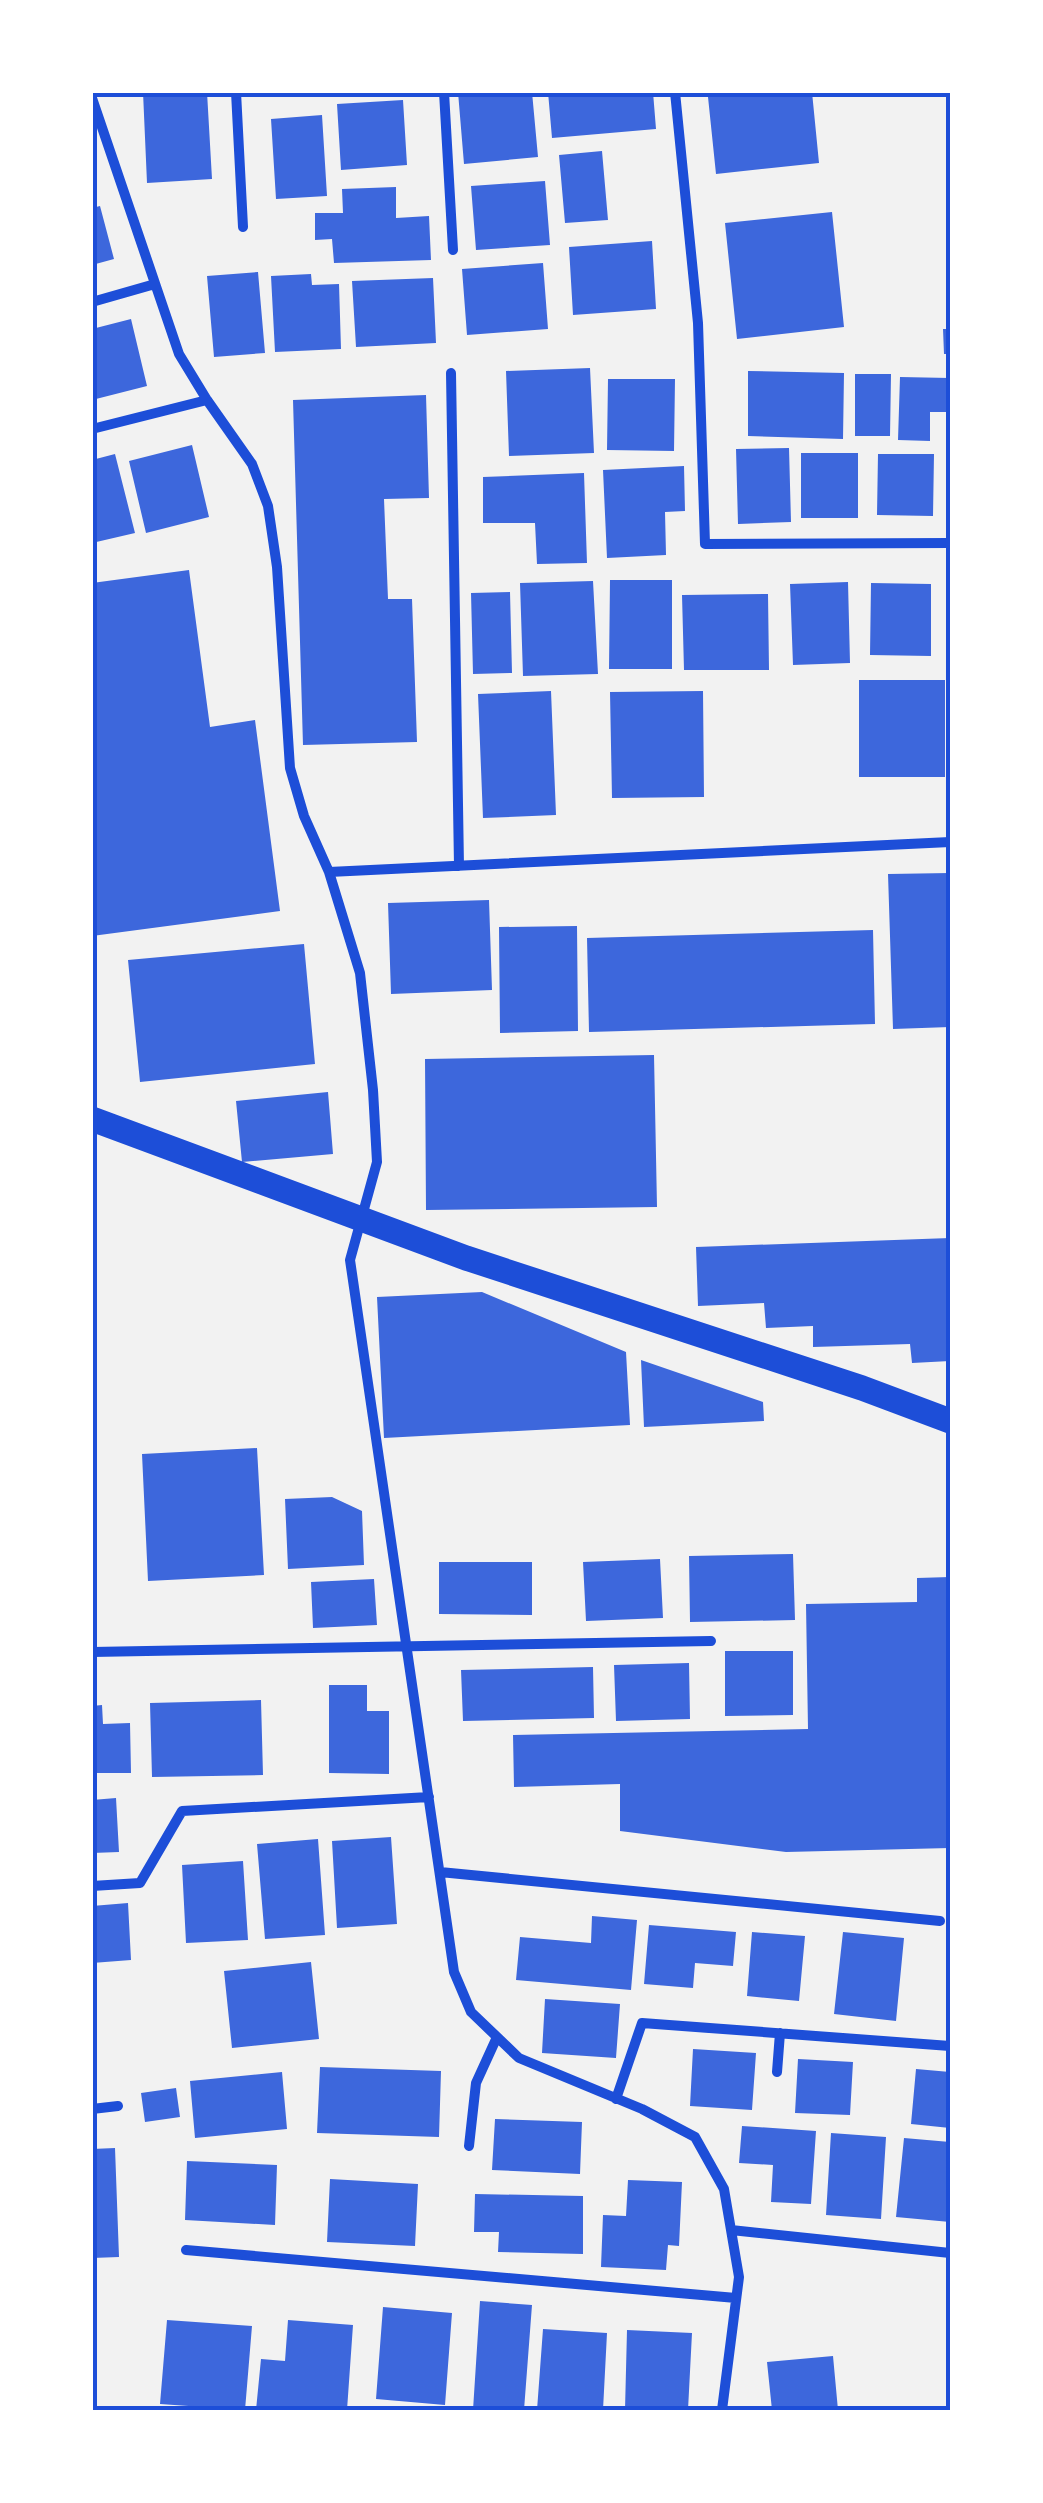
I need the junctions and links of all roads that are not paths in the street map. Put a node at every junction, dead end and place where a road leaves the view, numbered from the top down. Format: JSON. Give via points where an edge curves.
{"nodes":[{"id":1,"x":236,"y":92,"type":"edge"},
{"id":2,"x":444,"y":92,"type":"edge"},
{"id":3,"x":675,"y":92,"type":"edge"},
{"id":4,"x":92,"y":98,"type":"edge"},
{"id":5,"x":242,"y":227,"type":"dead end"},
{"id":6,"x":453,"y":250,"type":"dead end"},
{"id":7,"x":155,"y":284,"type":"junction"},
{"id":8,"x":92,"y":302,"type":"edge"},
{"id":9,"x":451,"y":373,"type":"dead end"},
{"id":10,"x":206,"y":400,"type":"junction"},
{"id":11,"x":92,"y":429,"type":"edge"},
{"id":12,"x":950,"y":543,"type":"edge"},
{"id":13,"x":950,"y":842,"type":"edge"},
{"id":14,"x":460,"y":866,"type":"junction"},
{"id":15,"x":329,"y":872,"type":"junction"},
{"id":16,"x":92,"y":1120,"type":"edge"},
{"id":17,"x":360,"y":1217,"type":"junction"},
{"id":18,"x":950,"y":1421,"type":"edge"},
{"id":19,"x":710,"y":1641,"type":"dead end"},
{"id":20,"x":406,"y":1646,"type":"junction"},
{"id":21,"x":92,"y":1652,"type":"edge"},
{"id":22,"x":428,"y":1797,"type":"junction"},
{"id":23,"x":440,"y":1872,"type":"junction"},
{"id":24,"x":92,"y":1886,"type":"edge"},
{"id":25,"x":940,"y":1921,"type":"dead end"},
{"id":26,"x":780,"y":2034,"type":"junction"},
{"id":27,"x":497,"y":2037,"type":"junction"},
{"id":28,"x":950,"y":2046,"type":"edge"},
{"id":29,"x":777,"y":2072,"type":"dead end"},
{"id":30,"x":616,"y":2099,"type":"junction"},
{"id":31,"x":118,"y":2106,"type":"dead end"},
{"id":32,"x":92,"y":2108,"type":"edge"},
{"id":33,"x":469,"y":2146,"type":"dead end"},
{"id":34,"x":731,"y":2230,"type":"junction"},
{"id":35,"x":186,"y":2250,"type":"dead end"},
{"id":36,"x":950,"y":2252,"type":"edge"},
{"id":37,"x":736,"y":2298,"type":"junction"},
{"id":38,"x":722,"y":2410,"type":"edge"}],
"edges":[{"from":1,"to":5,"type":"street"},
{"from":2,"to":6,"type":"street"},
{"from":3,"to":12,"type":"street","via":[[698,323],[705,544]]},
{"from":4,"to":7,"type":"street"},
{"from":7,"to":8,"type":"street"},
{"from":7,"to":10,"type":"street","via":[[180,354]]},
{"from":9,"to":14,"type":"street"},
{"from":10,"to":11,"type":"street"},
{"from":10,"to":15,"type":"street","via":[[252,464],[268,506],[290,768]]},
{"from":13,"to":14,"type":"street"},
{"from":14,"to":15,"type":"street"},
{"from":15,"to":17,"type":"street","via":[[360,973],[373,1090],[377,1162]]},
{"from":16,"to":17,"type":"main road"},
{"from":17,"to":18,"type":"main road"},
{"from":17,"to":20,"type":"street","via":[[350,1260]]},
{"from":19,"to":20,"type":"street"},
{"from":20,"to":21,"type":"street"},
{"from":20,"to":22,"type":"street"},
{"from":22,"to":23,"type":"street"},
{"from":22,"to":24,"type":"street","via":[[182,1811],[140,1882]]},
{"from":23,"to":25,"type":"street"},
{"from":23,"to":27,"type":"street","via":[[454,1972],[471,2012]]},
{"from":26,"to":28,"type":"street"},
{"from":26,"to":29,"type":"street"},
{"from":26,"to":30,"type":"street","via":[[642,2023]]},
{"from":27,"to":30,"type":"street","via":[[519,2058]]},
{"from":27,"to":33,"type":"street","via":[[476,2083]]},
{"from":30,"to":34,"type":"street","via":[[695,2137],[724,2189]]},
{"from":31,"to":32,"type":"street"},
{"from":34,"to":36,"type":"street"},
{"from":34,"to":37,"type":"street"},
{"from":35,"to":37,"type":"street"},
{"from":37,"to":38,"type":"street"}]}
